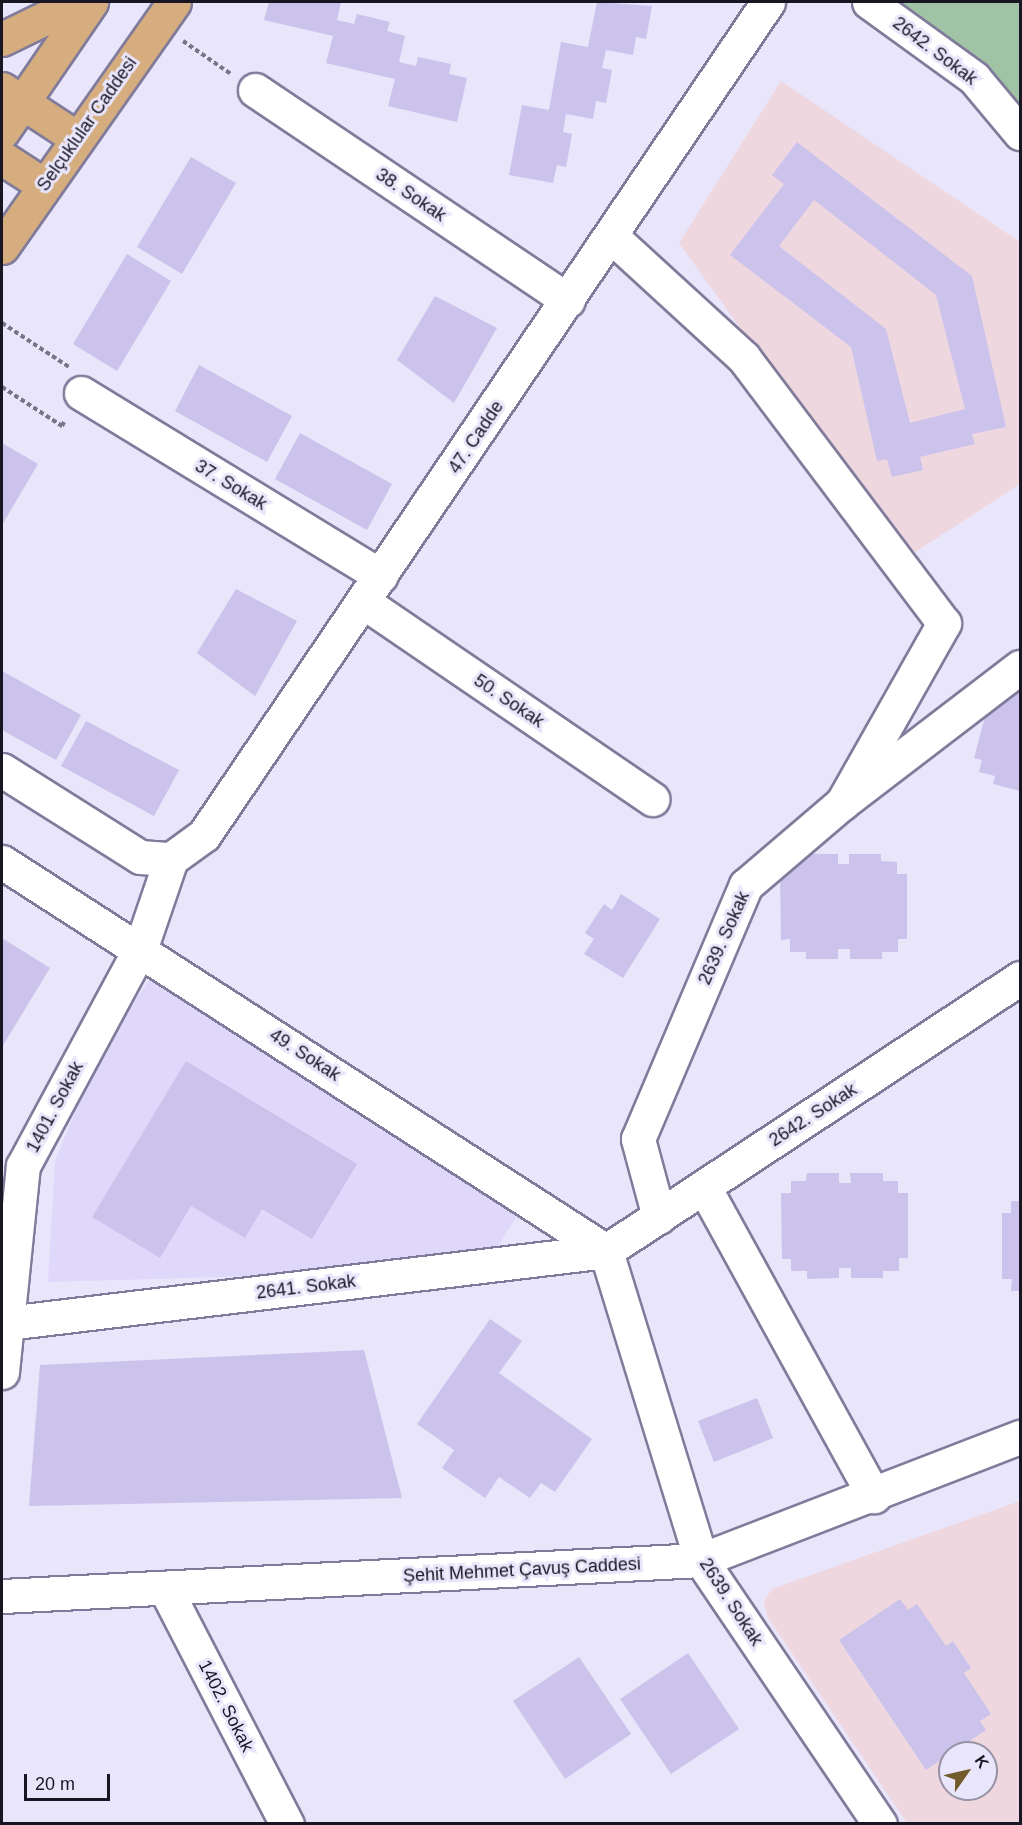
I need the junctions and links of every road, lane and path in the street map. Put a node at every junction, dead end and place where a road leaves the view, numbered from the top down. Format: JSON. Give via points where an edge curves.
{"nodes":[{"id":1,"x":78,"y":2,"type":"edge"},
{"id":2,"x":91,"y":2,"type":"edge"},
{"id":3,"x":768,"y":2,"type":"edge"},
{"id":4,"x":869,"y":2,"type":"edge"},
{"id":5,"x":165,"y":13,"type":"edge"},
{"id":6,"x":2,"y":39,"type":"edge"},
{"id":7,"x":255,"y":90,"type":"joint"},
{"id":8,"x":11,"y":96,"type":"edge"},
{"id":9,"x":2,"y":132,"type":"edge"},
{"id":10,"x":1020,"y":134,"type":"edge"},
{"id":11,"x":77,"y":138,"type":"junction"},
{"id":12,"x":2,"y":158,"type":"edge"},
{"id":13,"x":44,"y":185,"type":"junction"},
{"id":14,"x":611,"y":236,"type":"junction"},
{"id":15,"x":2,"y":247,"type":"edge"},
{"id":16,"x":568,"y":300,"type":"junction"},
{"id":17,"x":2,"y":323,"type":"edge"},
{"id":18,"x":2,"y":387,"type":"edge"},
{"id":19,"x":81,"y":393,"type":"junction"},
{"id":20,"x":373,"y":590,"type":"junction"},
{"id":21,"x":1020,"y":667,"type":"edge"},
{"id":22,"x":2,"y":770,"type":"edge"},
{"id":23,"x":652,"y":799,"type":"dead end"},
{"id":24,"x":842,"y":803,"type":"junction"},
{"id":25,"x":171,"y":859,"type":"junction"},
{"id":26,"x":2,"y":862,"type":"edge"},
{"id":27,"x":141,"y":947,"type":"junction"},
{"id":28,"x":1020,"y":978,"type":"edge"},
{"id":29,"x":704,"y":1187,"type":"junction"},
{"id":30,"x":659,"y":1217,"type":"junction"},
{"id":31,"x":606,"y":1251,"type":"junction"},
{"id":32,"x":7,"y":1323,"type":"junction"},
{"id":33,"x":2,"y":1371,"type":"edge"},
{"id":34,"x":1020,"y":1437,"type":"edge"},
{"id":35,"x":874,"y":1496,"type":"junction"},
{"id":36,"x":701,"y":1560,"type":"junction"},
{"id":37,"x":165,"y":1588,"type":"junction"},
{"id":38,"x":2,"y":1596,"type":"edge"},
{"id":39,"x":287,"y":1824,"type":"edge"},
{"id":40,"x":880,"y":1824,"type":"edge"}],
"edges":[{"from":1,"to":6,"type":"main road"},
{"from":2,"to":8,"type":"main road"},
{"from":3,"to":14,"type":"street","name":"47. Cadde"},
{"from":4,"to":10,"type":"street","name":"2642. Sokak","via":[[974,78]]},
{"from":5,"to":7,"type":"path"},
{"from":5,"to":11,"type":"main road","name":"Selçuklular Caddesi"},
{"from":7,"to":16,"type":"street","name":"38. Sokak"},
{"from":8,"to":9,"type":"main road"},
{"from":8,"to":11,"type":"main road"},
{"from":11,"to":13,"type":"main road","name":"Selçuklular Caddesi"},
{"from":12,"to":13,"type":"main road"},
{"from":13,"to":15,"type":"main road","name":"Selçuklular Caddesi"},
{"from":14,"to":16,"type":"street","name":"47. Cadde"},
{"from":14,"to":24,"type":"street","via":[[744,358],[944,623]]},
{"from":16,"to":20,"type":"street","name":"47. Cadde"},
{"from":17,"to":19,"type":"path","via":[[89,380]]},
{"from":18,"to":19,"type":"path","via":[[62,426]]},
{"from":19,"to":20,"type":"street","name":"37. Sokak"},
{"from":20,"to":23,"type":"street","name":"50. Sokak"},
{"from":20,"to":25,"type":"street","name":"47. Cadde","via":[[242,788],[204,835]]},
{"from":21,"to":24,"type":"street","name":"2639. Sokak"},
{"from":22,"to":25,"type":"street","via":[[140,857]]},
{"from":24,"to":30,"type":"street","name":"2639. Sokak","via":[[746,885],[638,1139]]},
{"from":25,"to":27,"type":"street","name":"1401. Sokak"},
{"from":26,"to":27,"type":"street","name":"49. Sokak"},
{"from":27,"to":31,"type":"street","name":"49. Sokak"},
{"from":27,"to":32,"type":"street","name":"1401. Sokak","via":[[23,1166]]},
{"from":28,"to":29,"type":"street","name":"2642. Sokak"},
{"from":29,"to":30,"type":"street","name":"2642. Sokak"},
{"from":29,"to":35,"type":"street"},
{"from":30,"to":31,"type":"street","name":"2642. Sokak"},
{"from":31,"to":32,"type":"street","name":"2641. Sokak"},
{"from":31,"to":36,"type":"street","name":"2639. Sokak"},
{"from":32,"to":33,"type":"street","name":"1401. Sokak"},
{"from":34,"to":35,"type":"street","name":"Şehit Mehmet Çavuş Caddesi"},
{"from":35,"to":36,"type":"street","name":"Şehit Mehmet Çavuş Caddesi"},
{"from":36,"to":37,"type":"street","name":"Şehit Mehmet Çavuş Caddesi"},
{"from":36,"to":40,"type":"street","name":"2639. Sokak"},
{"from":37,"to":38,"type":"street","name":"Şehit Mehmet Çavuş Caddesi"},
{"from":37,"to":39,"type":"street","name":"1402. Sokak"}]}
